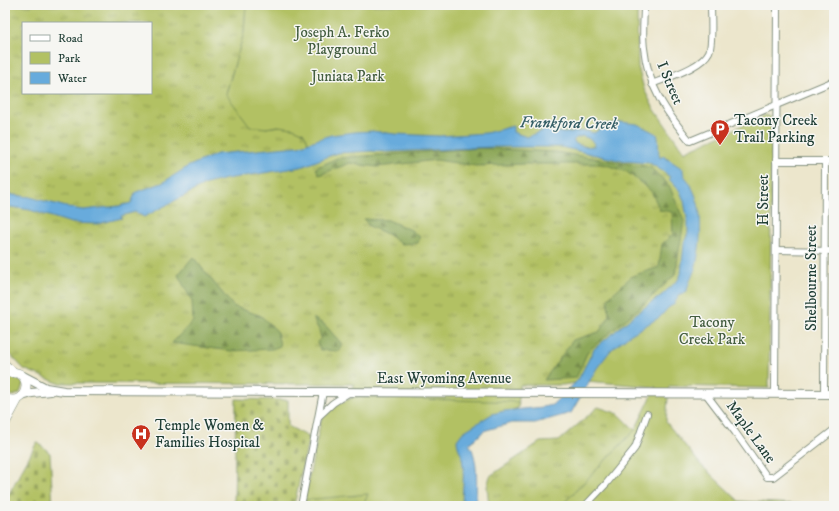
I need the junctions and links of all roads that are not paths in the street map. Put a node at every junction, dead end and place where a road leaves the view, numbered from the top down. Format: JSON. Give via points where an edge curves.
{"nodes":[{"id":1,"x":644,"y":5,"type":"edge"},
{"id":2,"x":711,"y":5,"type":"edge"},
{"id":3,"x":777,"y":5,"type":"edge"},
{"id":4,"x":834,"y":82,"type":"edge"},
{"id":5,"x":652,"y":84,"type":"junction"},
{"id":6,"x":776,"y":105,"type":"junction"},
{"id":7,"x":776,"y":161,"type":"junction"},
{"id":8,"x":825,"y":161,"type":"junction"},
{"id":9,"x":834,"y":161,"type":"edge"},
{"id":10,"x":776,"y":250,"type":"junction"},
{"id":11,"x":824,"y":251,"type":"junction"},
{"id":12,"x":834,"y":251,"type":"edge"},
{"id":13,"x":5,"y":365,"type":"edge"},
{"id":14,"x":5,"y":374,"type":"edge"},
{"id":15,"x":19,"y":375,"type":"junction"},
{"id":16,"x":54,"y":390,"type":"junction"},
{"id":17,"x":323,"y":392,"type":"junction"},
{"id":18,"x":350,"y":392,"type":"junction"},
{"id":19,"x":706,"y":394,"type":"junction"},
{"id":20,"x":775,"y":394,"type":"junction"},
{"id":21,"x":824,"y":394,"type":"junction"},
{"id":22,"x":834,"y":394,"type":"edge"},
{"id":23,"x":5,"y":398,"type":"edge"},
{"id":24,"x":20,"y":398,"type":"junction"},
{"id":25,"x":647,"y":414,"type":"dead end"},
{"id":26,"x":318,"y":417,"type":"junction"},
{"id":27,"x":5,"y":423,"type":"edge"},
{"id":28,"x":834,"y":430,"type":"edge"},
{"id":29,"x":301,"y":506,"type":"edge"},
{"id":30,"x":585,"y":506,"type":"edge"}],
"edges":[{"from":1,"to":5,"type":"street","name":"I Street","via":[[644,47]]},
{"from":2,"to":5,"type":"street","via":[[709,52],[700,63]]},
{"from":3,"to":6,"type":"street","name":"H Street"},
{"from":4,"to":6,"type":"street"},
{"from":5,"to":6,"type":"street","name":"I Street","via":[[661,104],[690,141]]},
{"from":6,"to":7,"type":"street","name":"H Street"},
{"from":7,"to":8,"type":"street"},
{"from":7,"to":10,"type":"street","name":"H Street"},
{"from":8,"to":9,"type":"street"},
{"from":8,"to":11,"type":"street","name":"Shelbourne Street"},
{"from":10,"to":11,"type":"street"},
{"from":10,"to":20,"type":"street","name":"H Street"},
{"from":11,"to":12,"type":"street"},
{"from":11,"to":21,"type":"street","name":"Shelbourne Street"},
{"from":13,"to":15,"type":"main road"},
{"from":14,"to":15,"type":"main road"},
{"from":15,"to":16,"type":"street","name":"East Wyoming Avenue"},
{"from":15,"to":24,"type":"main road","via":[[25,380],[26,389]]},
{"from":16,"to":17,"type":"street","name":"East Wyoming Avenue"},
{"from":16,"to":24,"type":"street","name":"East Wyoming Avenue"},
{"from":17,"to":18,"type":"street","name":"East Wyoming Avenue"},
{"from":17,"to":26,"type":"street"},
{"from":18,"to":19,"type":"street","name":"East Wyoming Avenue"},
{"from":18,"to":26,"type":"street"},
{"from":19,"to":20,"type":"street","name":"East Wyoming Avenue"},
{"from":19,"to":28,"type":"street","name":"Maple Lane","via":[[768,477],[773,477]]},
{"from":20,"to":21,"type":"street","name":"East Wyoming Avenue"},
{"from":21,"to":22,"type":"street","name":"East Wyoming Avenue"},
{"from":23,"to":24,"type":"main road"},
{"from":24,"to":27,"type":"main road"},
{"from":25,"to":30,"type":"street","via":[[635,448]]},
{"from":26,"to":29,"type":"street"}]}
